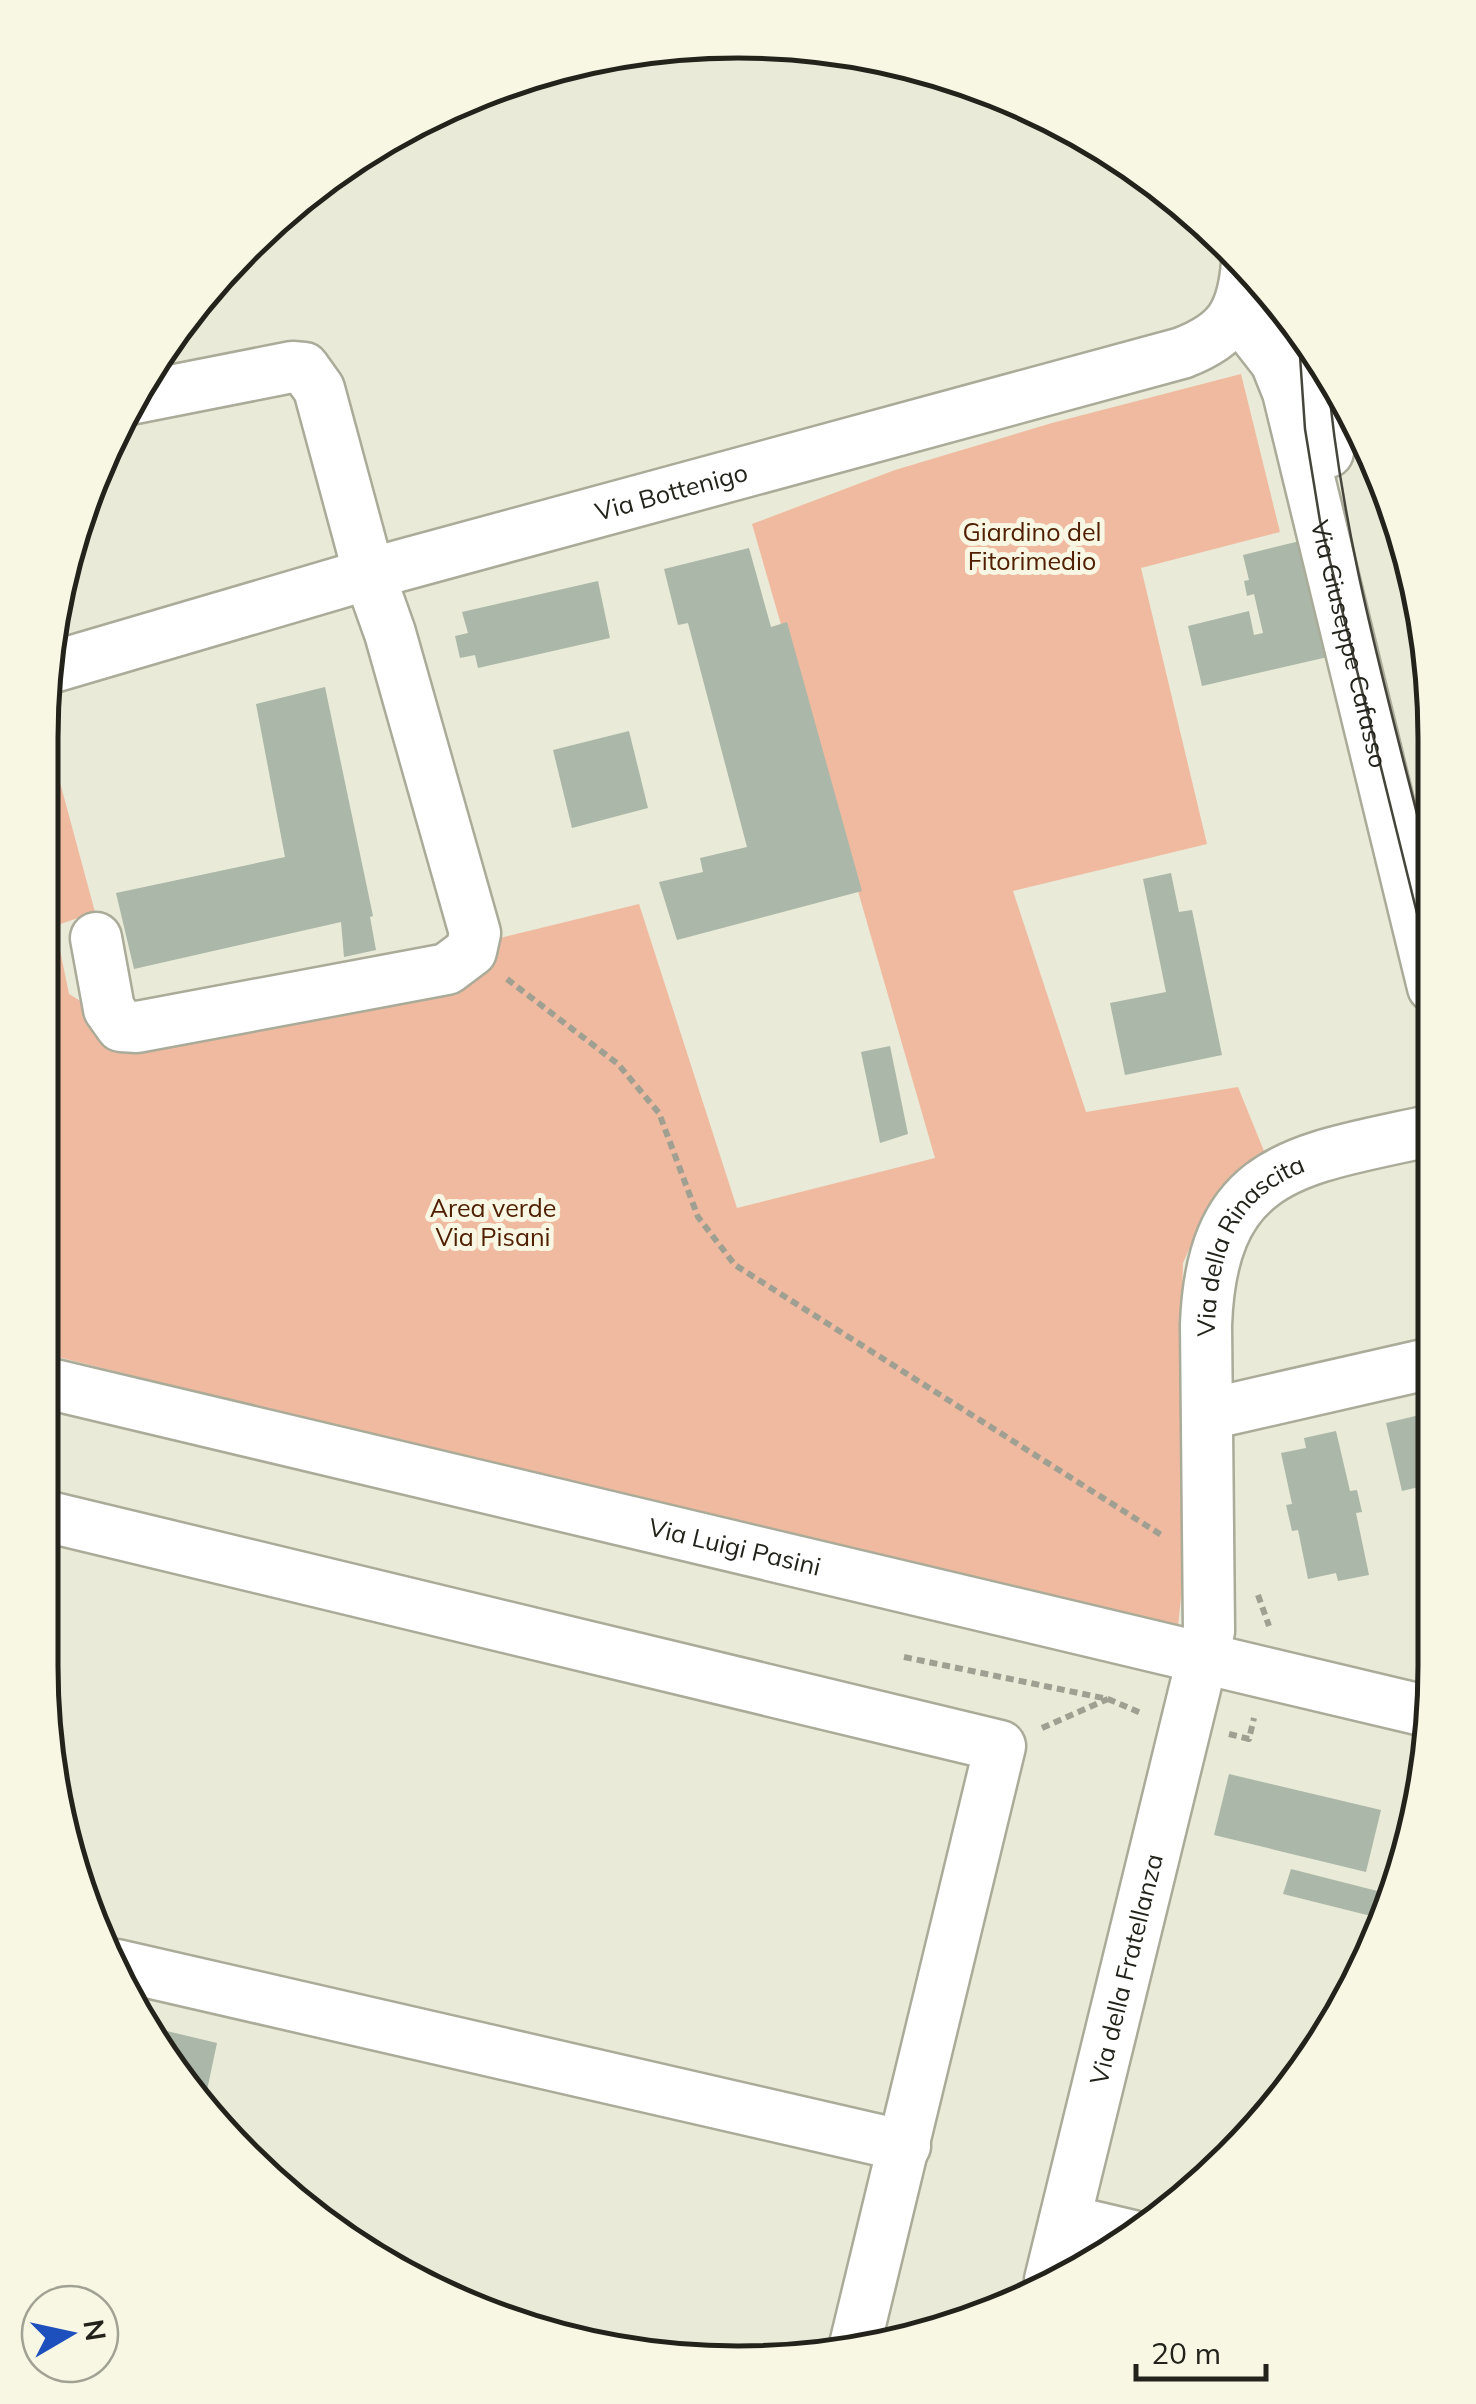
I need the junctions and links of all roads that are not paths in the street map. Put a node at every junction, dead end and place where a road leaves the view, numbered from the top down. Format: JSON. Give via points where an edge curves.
{"nodes":[{"id":1,"x":1243,"y":282,"type":"edge"},
{"id":2,"x":1237,"y":312,"type":"junction"},
{"id":3,"x":1296,"y":349,"type":"edge"},
{"id":4,"x":1323,"y":392,"type":"edge"},
{"id":5,"x":151,"y":395,"type":"edge"},
{"id":6,"x":1311,"y":488,"type":"junction"},
{"id":7,"x":369,"y":574,"type":"junction"},
{"id":8,"x":62,"y":664,"type":"edge"},
{"id":9,"x":1418,"y":842,"type":"edge"},
{"id":10,"x":1418,"y":927,"type":"edge"},
{"id":11,"x":96,"y":938,"type":"dead end"},
{"id":12,"x":1418,"y":1109,"type":"edge"},
{"id":13,"x":1418,"y":1133,"type":"edge"},
{"id":14,"x":1376,"y":1143,"type":"junction"},
{"id":15,"x":1418,"y":1366,"type":"edge"},
{"id":16,"x":58,"y":1386,"type":"edge"},
{"id":17,"x":1209,"y":1414,"type":"junction"},
{"id":18,"x":58,"y":1520,"type":"edge"},
{"id":19,"x":1203,"y":1657,"type":"junction"},
{"id":20,"x":1417,"y":1709,"type":"edge"},
{"id":21,"x":129,"y":1969,"type":"edge"},
{"id":22,"x":905,"y":2146,"type":"junction"},
{"id":23,"x":1065,"y":2220,"type":"junction"},
{"id":24,"x":1116,"y":2232,"type":"edge"},
{"id":25,"x":1053,"y":2269,"type":"edge"},
{"id":26,"x":857,"y":2335,"type":"edge"}],
"edges":[{"from":1,"to":2,"type":"street"},
{"from":2,"to":6,"type":"street","name":"Via Giuseppe Cafasso","via":[[1282,374]]},
{"from":2,"to":7,"type":"street","name":"Via Bottenigo","via":[[1225,330],[1182,353]]},
{"from":3,"to":6,"type":"street"},
{"from":4,"to":9,"type":"street","name":"Via Giuseppe Cafasso","via":[[1339,517]]},
{"from":5,"to":7,"type":"street","via":[[304,368],[319,389]]},
{"from":6,"to":10,"type":"street","name":"Via Giuseppe Cafasso"},
{"from":7,"to":8,"type":"street","name":"Via Bottenigo"},
{"from":7,"to":11,"type":"street","via":[[471,917],[471,951],[447,970],[137,1027],[120,1026],[109,1008]]},
{"from":12,"to":14,"type":"street","name":"Via della Rinascita"},
{"from":13,"to":14,"type":"street","name":"Via della Rinascita"},
{"from":14,"to":17,"type":"street","name":"Via della Rinascita","via":[[1286,1168],[1234,1213],[1216,1251],[1207,1295]]},
{"from":15,"to":17,"type":"street"},
{"from":16,"to":19,"type":"street","name":"Via Luigi Pasini"},
{"from":17,"to":19,"type":"street","name":"Via della Rinascita","via":[[1210,1614]]},
{"from":18,"to":22,"type":"street","via":[[1000,1746]]},
{"from":19,"to":20,"type":"street","name":"Via Luigi Pasini"},
{"from":19,"to":23,"type":"street","name":"Via della Fratellanza"},
{"from":21,"to":22,"type":"street"},
{"from":22,"to":26,"type":"street"},
{"from":23,"to":24,"type":"street"},
{"from":23,"to":25,"type":"street","name":"Via della Fratellanza"}]}
